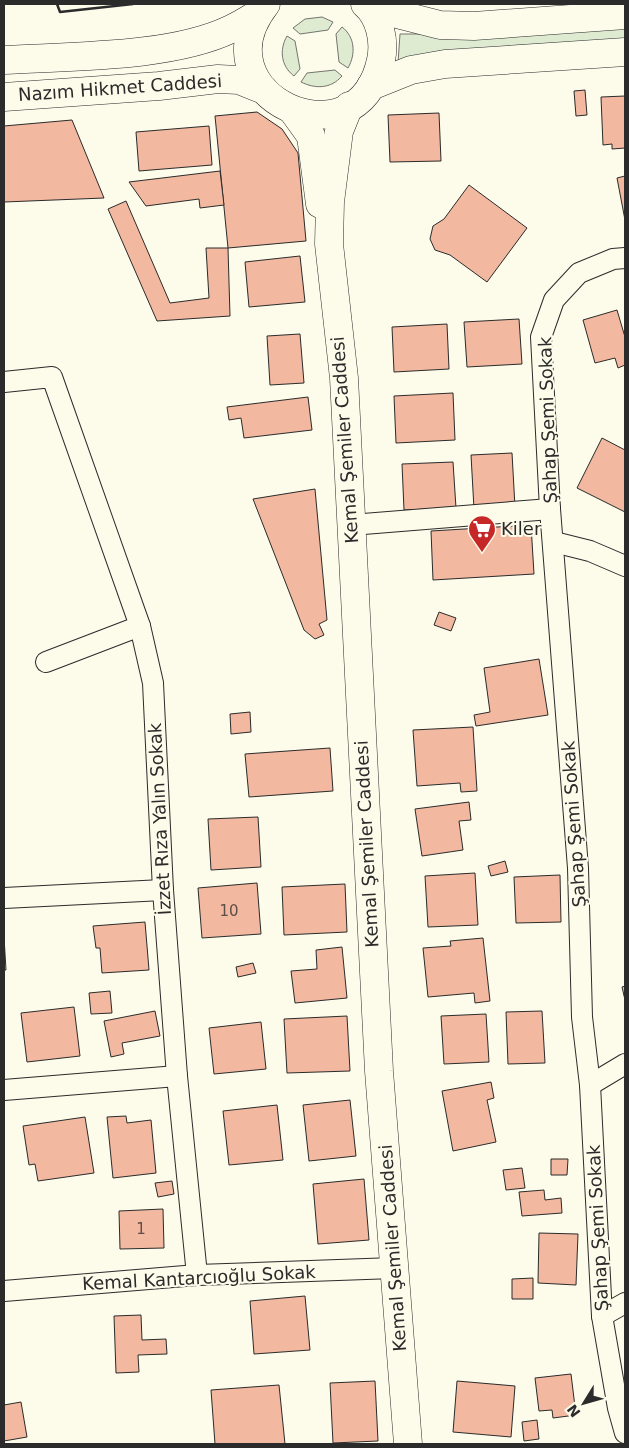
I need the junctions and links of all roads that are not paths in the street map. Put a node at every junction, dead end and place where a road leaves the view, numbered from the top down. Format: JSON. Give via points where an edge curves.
{"nodes":[{"id":1,"x":367,"y":5,"type":"edge"},
{"id":2,"x":262,"y":9,"type":"edge"},
{"id":3,"x":625,"y":15,"type":"edge"},
{"id":4,"x":625,"y":52,"type":"edge"},
{"id":5,"x":4,"y":60,"type":"edge"},
{"id":6,"x":372,"y":86,"type":"junction"},
{"id":7,"x":264,"y":90,"type":"junction"},
{"id":8,"x":4,"y":97,"type":"edge"},
{"id":9,"x":349,"y":106,"type":"junction"},
{"id":10,"x":292,"y":111,"type":"junction"},
{"id":11,"x":329,"y":244,"type":"junction"},
{"id":12,"x":625,"y":258,"type":"edge"},
{"id":13,"x":4,"y":382,"type":"edge"},
{"id":14,"x":550,"y":509,"type":"junction"},
{"id":15,"x":351,"y":525,"type":"junction"},
{"id":16,"x":554,"y":542,"type":"junction"},
{"id":17,"x":625,"y":566,"type":"edge"},
{"id":18,"x":140,"y":626,"type":"junction"},
{"id":19,"x":46,"y":662,"type":"dead end"},
{"id":20,"x":163,"y":890,"type":"junction"},
{"id":21,"x":4,"y":898,"type":"edge"},
{"id":22,"x":625,"y":1064,"type":"edge"},
{"id":23,"x":177,"y":1076,"type":"junction"},
{"id":24,"x":590,"y":1085,"type":"junction"},
{"id":25,"x":4,"y":1090,"type":"edge"},
{"id":26,"x":394,"y":1268,"type":"junction"},
{"id":27,"x":197,"y":1276,"type":"junction"},
{"id":28,"x":4,"y":1291,"type":"edge"},
{"id":29,"x":625,"y":1303,"type":"edge"},
{"id":30,"x":602,"y":1316,"type":"junction"},
{"id":31,"x":625,"y":1433,"type":"edge"},
{"id":32,"x":408,"y":1444,"type":"edge"}],
"edges":[{"from":1,"to":3,"type":"main road","via":[[440,25],[474,26]]},
{"from":1,"to":6,"type":"main road","via":[[378,21],[383,54]]},
{"from":2,"to":5,"type":"main road","name":"Nazım Hikmet Caddesi","via":[[230,30],[203,40],[143,50]]},
{"from":2,"to":7,"type":"main road","via":[[251,29],[248,45],[252,69]]},
{"from":4,"to":6,"type":"main road","via":[[445,64],[411,70]]},
{"from":6,"to":9,"type":"main road"},
{"from":7,"to":8,"type":"main road","name":"Nazım Hikmet Caddesi","via":[[239,80],[197,80],[159,86]]},
{"from":7,"to":10,"type":"main road"},
{"from":9,"to":10,"type":"main road","via":[[321,115]]},
{"from":9,"to":11,"type":"main road","name":"Kemal Şemiler Caddesi","via":[[339,131],[330,202]]},
{"from":10,"to":11,"type":"main road","name":"Kemal Şemiler Caddesi","via":[[311,136]]},
{"from":11,"to":15,"type":"main road","name":"Kemal Şemiler Caddesi","via":[[344,378]]},
{"from":12,"to":14,"type":"street","name":"Şahap Şemi Sokak","via":[[613,259],[578,273],[554,300],[542,337]]},
{"from":13,"to":18,"type":"street","name":"İzzet Rıza Yalın Sokak","via":[[52,377]]},
{"from":14,"to":15,"type":"street"},
{"from":14,"to":16,"type":"street","name":"Şahap Şemi Sokak"},
{"from":15,"to":26,"type":"main road","name":"Kemal Şemiler Caddesi","via":[[379,1071]]},
{"from":16,"to":17,"type":"street","via":[[590,551]]},
{"from":16,"to":24,"type":"street","name":"Şahap Şemi Sokak","via":[[578,868],[582,1017]]},
{"from":18,"to":19,"type":"street"},
{"from":18,"to":20,"type":"street","name":"İzzet Rıza Yalın Sokak","via":[[152,683]]},
{"from":20,"to":21,"type":"street"},
{"from":20,"to":23,"type":"street","name":"İzzet Rıza Yalın Sokak"},
{"from":22,"to":24,"type":"street"},
{"from":23,"to":25,"type":"street"},
{"from":23,"to":27,"type":"street","name":"İzzet Rıza Yalın Sokak"},
{"from":24,"to":30,"type":"street","name":"Şahap Şemi Sokak"},
{"from":26,"to":27,"type":"street","name":"Kemal Kantarcıoğlu Sokak"},
{"from":26,"to":32,"type":"main road","name":"Kemal Şemiler Caddesi"},
{"from":27,"to":28,"type":"street","name":"Kemal Kantarcıoğlu Sokak"},
{"from":29,"to":30,"type":"street"},
{"from":30,"to":31,"type":"street","name":"Şahap Şemi Sokak"}]}
